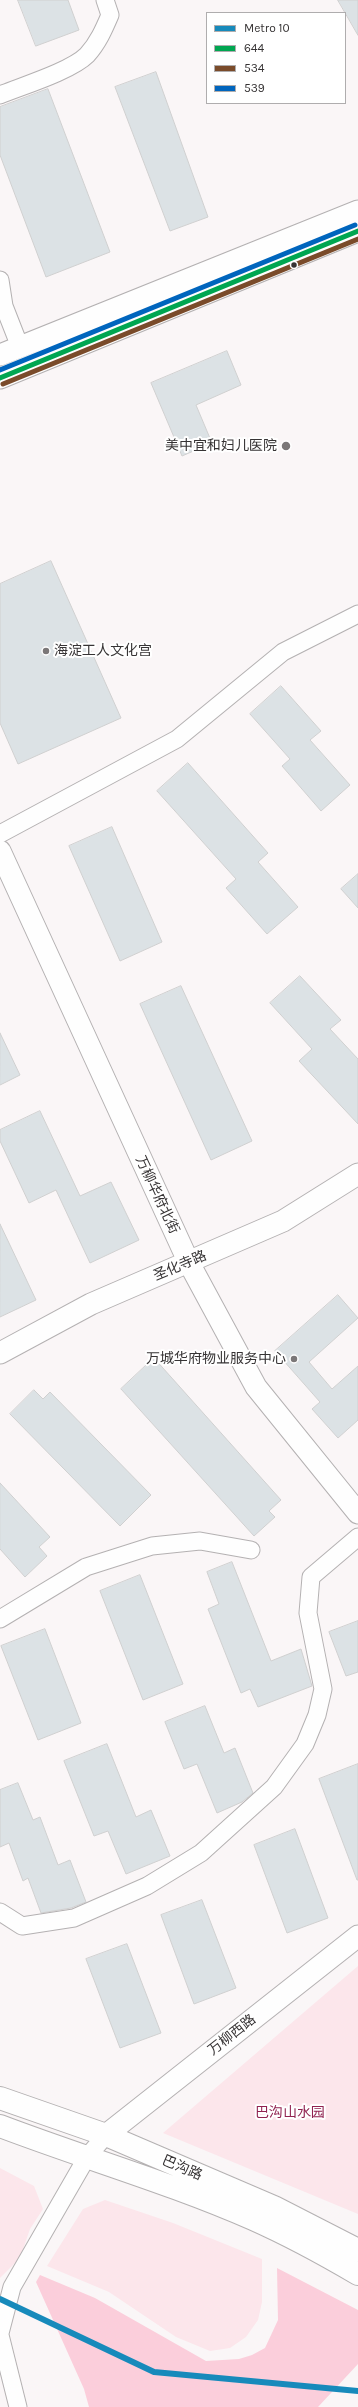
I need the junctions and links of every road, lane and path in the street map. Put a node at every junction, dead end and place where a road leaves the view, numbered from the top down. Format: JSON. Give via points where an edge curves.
{"nodes":[{"id":1,"x":105,"y":0,"type":"edge"},
{"id":2,"x":0,"y":95,"type":"edge"},
{"id":3,"x":358,"y":211,"type":"edge"},
{"id":4,"x":358,"y":231,"type":"edge"},
{"id":5,"x":0,"y":280,"type":"edge"},
{"id":6,"x":20,"y":347,"type":"junction"},
{"id":7,"x":0,"y":355,"type":"edge"},
{"id":8,"x":0,"y":378,"type":"edge"},
{"id":9,"x":358,"y":614,"type":"edge"},
{"id":10,"x":0,"y":834,"type":"edge"},
{"id":11,"x":0,"y":851,"type":"edge"},
{"id":12,"x":358,"y":1174,"type":"edge"},
{"id":13,"x":189,"y":1263,"type":"junction"},
{"id":14,"x":0,"y":1353,"type":"edge"},
{"id":15,"x":358,"y":1513,"type":"edge"},
{"id":16,"x":358,"y":1536,"type":"edge"},
{"id":17,"x":251,"y":1550,"type":"dead end"},
{"id":18,"x":0,"y":1619,"type":"edge"},
{"id":19,"x":0,"y":1912,"type":"edge"},
{"id":20,"x":358,"y":1936,"type":"edge"},
{"id":21,"x":0,"y":2098,"type":"edge"},
{"id":22,"x":0,"y":2126,"type":"edge"},
{"id":23,"x":106,"y":2134,"type":"junction"},
{"id":24,"x":87,"y":2157,"type":"junction"},
{"id":25,"x":358,"y":2250,"type":"edge"},
{"id":26,"x":358,"y":2274,"type":"edge"},
{"id":27,"x":0,"y":2334,"type":"edge"},
{"id":28,"x":18,"y":2407,"type":"edge"}],
"edges":[{"from":1,"to":2,"type":"street","via":[[110,15],[101,37],[86,56],[52,75]]},
{"from":3,"to":6,"type":"street"},
{"from":4,"to":8,"type":"street"},
{"from":5,"to":6,"type":"street","via":[[4,306]]},
{"from":6,"to":7,"type":"street"},
{"from":9,"to":10,"type":"street","via":[[283,652],[177,739]]},
{"from":11,"to":13,"type":"street","name":"万柳华府北街"},
{"from":12,"to":13,"type":"street","name":"圣化寺路","via":[[283,1221]]},
{"from":13,"to":14,"type":"street","name":"圣化寺路","via":[[91,1304]]},
{"from":13,"to":15,"type":"street","name":"万柳华府北街","via":[[256,1387]]},
{"from":16,"to":19,"type":"street","via":[[311,1578],[308,1613],[323,1689],[317,1715],[304,1744],[274,1787],[201,1853],[147,1886],[74,1918],[22,1926]]},
{"from":17,"to":18,"type":"street","via":[[200,1541],[152,1546],[86,1567]]},
{"from":20,"to":23,"type":"street","name":"万柳西路"},
{"from":21,"to":23,"type":"main road","name":"巴沟路"},
{"from":22,"to":24,"type":"main road","name":"巴沟路"},
{"from":23,"to":24,"type":"street"},
{"from":23,"to":25,"type":"main road","name":"巴沟路","via":[[274,2207]]},
{"from":24,"to":26,"type":"main road","name":"巴沟路","via":[[166,2184],[254,2219]]},
{"from":24,"to":27,"type":"street","via":[[12,2287]]},
{"from":27,"to":28,"type":"street"}]}
